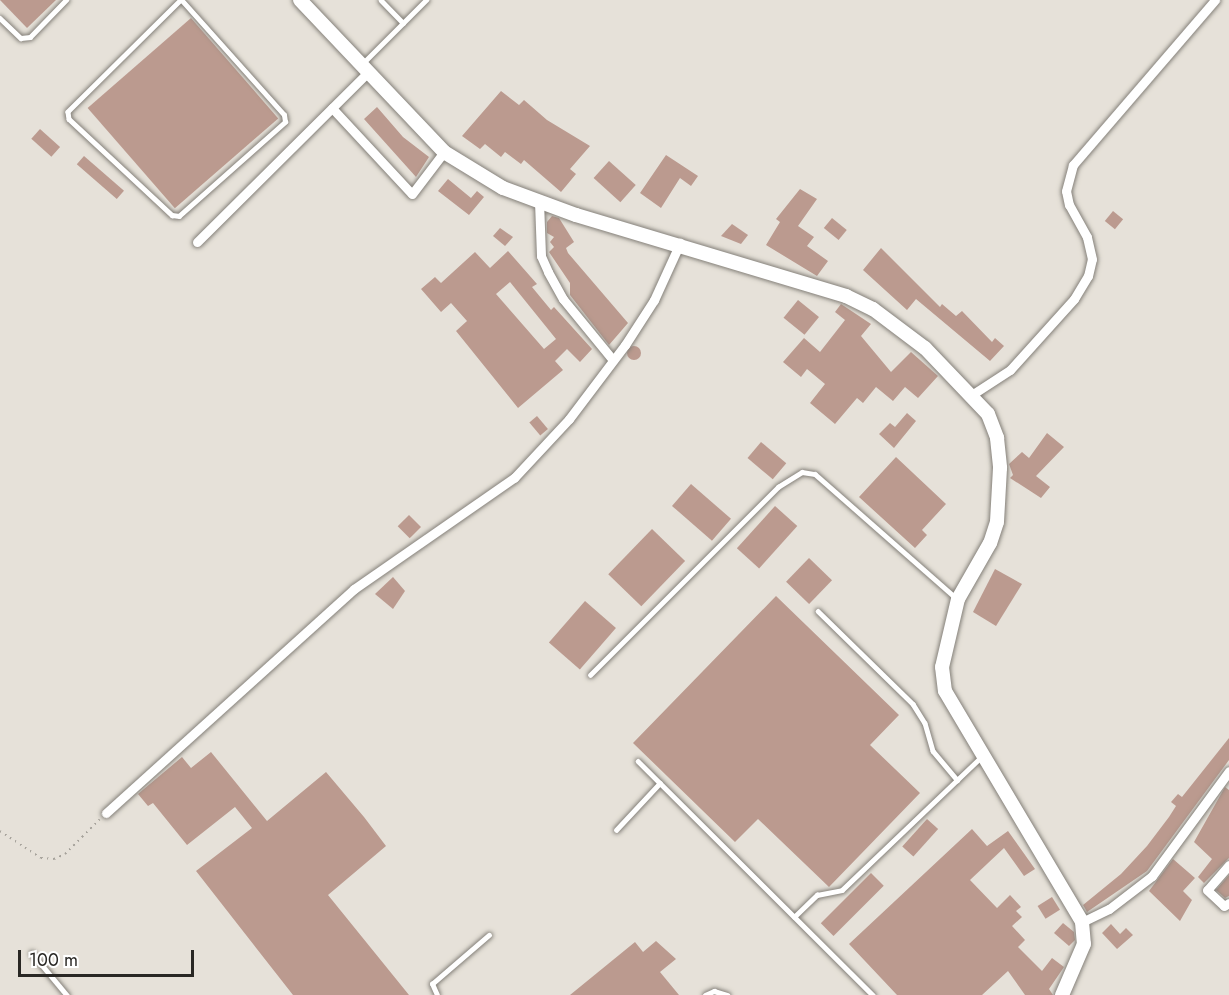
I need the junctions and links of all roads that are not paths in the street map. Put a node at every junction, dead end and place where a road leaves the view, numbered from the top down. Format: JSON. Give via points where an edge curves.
{"nodes":[{"id":1,"x":66,"y":0,"type":"edge"},
{"id":2,"x":181,"y":0,"type":"edge"},
{"id":3,"x":300,"y":0,"type":"edge"},
{"id":4,"x":381,"y":0,"type":"edge"},
{"id":5,"x":426,"y":0,"type":"edge"},
{"id":6,"x":1215,"y":0,"type":"edge"},
{"id":7,"x":0,"y":18,"type":"edge"},
{"id":8,"x":403,"y":23,"type":"junction"},
{"id":9,"x":364,"y":69,"type":"junction"},
{"id":10,"x":332,"y":108,"type":"junction"},
{"id":11,"x":444,"y":152,"type":"junction"},
{"id":12,"x":538,"y":201,"type":"junction"},
{"id":13,"x":197,"y":242,"type":"dead end"},
{"id":14,"x":680,"y":243,"type":"junction"},
{"id":15,"x":613,"y":360,"type":"junction"},
{"id":16,"x":973,"y":394,"type":"junction"},
{"id":17,"x":958,"y":599,"type":"junction"},
{"id":18,"x":818,"y":610,"type":"dead end"},
{"id":19,"x":590,"y":675,"type":"dead end"},
{"id":20,"x":983,"y":755,"type":"junction"},
{"id":21,"x":638,"y":761,"type":"dead end"},
{"id":22,"x":1229,"y":771,"type":"edge"},
{"id":23,"x":957,"y":780,"type":"junction"},
{"id":24,"x":660,"y":783,"type":"junction"},
{"id":25,"x":1225,"y":784,"type":"edge"},
{"id":26,"x":106,"y":813,"type":"road end"},
{"id":27,"x":616,"y":830,"type":"dead end"},
{"id":28,"x":1229,"y":865,"type":"edge"},
{"id":29,"x":1229,"y":903,"type":"edge"},
{"id":30,"x":794,"y":917,"type":"junction"},
{"id":31,"x":1082,"y":922,"type":"junction"},
{"id":32,"x":489,"y":935,"type":"dead end"},
{"id":33,"x":32,"y":953,"type":"dead end"},
{"id":34,"x":67,"y":995,"type":"edge"},
{"id":35,"x":436,"y":995,"type":"edge"},
{"id":36,"x":705,"y":995,"type":"edge"},
{"id":37,"x":727,"y":995,"type":"edge"},
{"id":38,"x":873,"y":995,"type":"edge"},
{"id":39,"x":1062,"y":995,"type":"edge"}],
"edges":[{"from":1,"to":7,"type":"lane","via":[[30,37],[21,38]]},
{"from":2,"to":2,"type":"lane","via":[[68,112],[78,127],[172,215],[179,216],[285,122],[284,115]]},
{"from":3,"to":9,"type":"street"},
{"from":4,"to":8,"type":"lane"},
{"from":5,"to":8,"type":"lane"},
{"from":6,"to":16,"type":"street","via":[[1073,165],[1066,191],[1069,205],[1087,237],[1092,259],[1088,276],[1074,299],[1010,370]]},
{"from":8,"to":9,"type":"lane"},
{"from":9,"to":10,"type":"street"},
{"from":9,"to":11,"type":"street"},
{"from":10,"to":11,"type":"street","via":[[412,194]]},
{"from":10,"to":13,"type":"street"},
{"from":11,"to":12,"type":"street","via":[[503,188]]},
{"from":12,"to":14,"type":"street","via":[[652,238]]},
{"from":12,"to":15,"type":"street","via":[[541,256],[548,272],[563,299]]},
{"from":14,"to":15,"type":"street","via":[[654,300]]},
{"from":14,"to":16,"type":"street","via":[[846,296],[873,309],[925,348]]},
{"from":15,"to":26,"type":"street","via":[[569,419],[514,478],[354,589]]},
{"from":16,"to":17,"type":"street","via":[[988,414],[997,438],[1000,498],[990,543]]},
{"from":17,"to":19,"type":"lane","via":[[815,474],[802,472],[778,487]]},
{"from":17,"to":20,"type":"street","via":[[942,667],[945,691]]},
{"from":18,"to":23,"type":"lane","via":[[913,704],[925,723],[933,751]]},
{"from":20,"to":23,"type":"lane"},
{"from":20,"to":31,"type":"street"},
{"from":21,"to":24,"type":"lane"},
{"from":22,"to":25,"type":"street"},
{"from":23,"to":30,"type":"lane","via":[[842,890],[817,895]]},
{"from":24,"to":27,"type":"lane"},
{"from":24,"to":30,"type":"lane"},
{"from":25,"to":31,"type":"street","via":[[1152,876],[1109,909]]},
{"from":28,"to":29,"type":"street","via":[[1207,890],[1224,906]]},
{"from":30,"to":38,"type":"lane"},
{"from":31,"to":39,"type":"street","via":[[1084,944]]},
{"from":32,"to":35,"type":"lane","via":[[432,984]]},
{"from":33,"to":34,"type":"lane"},
{"from":36,"to":37,"type":"lane","via":[[721,991]]}]}
